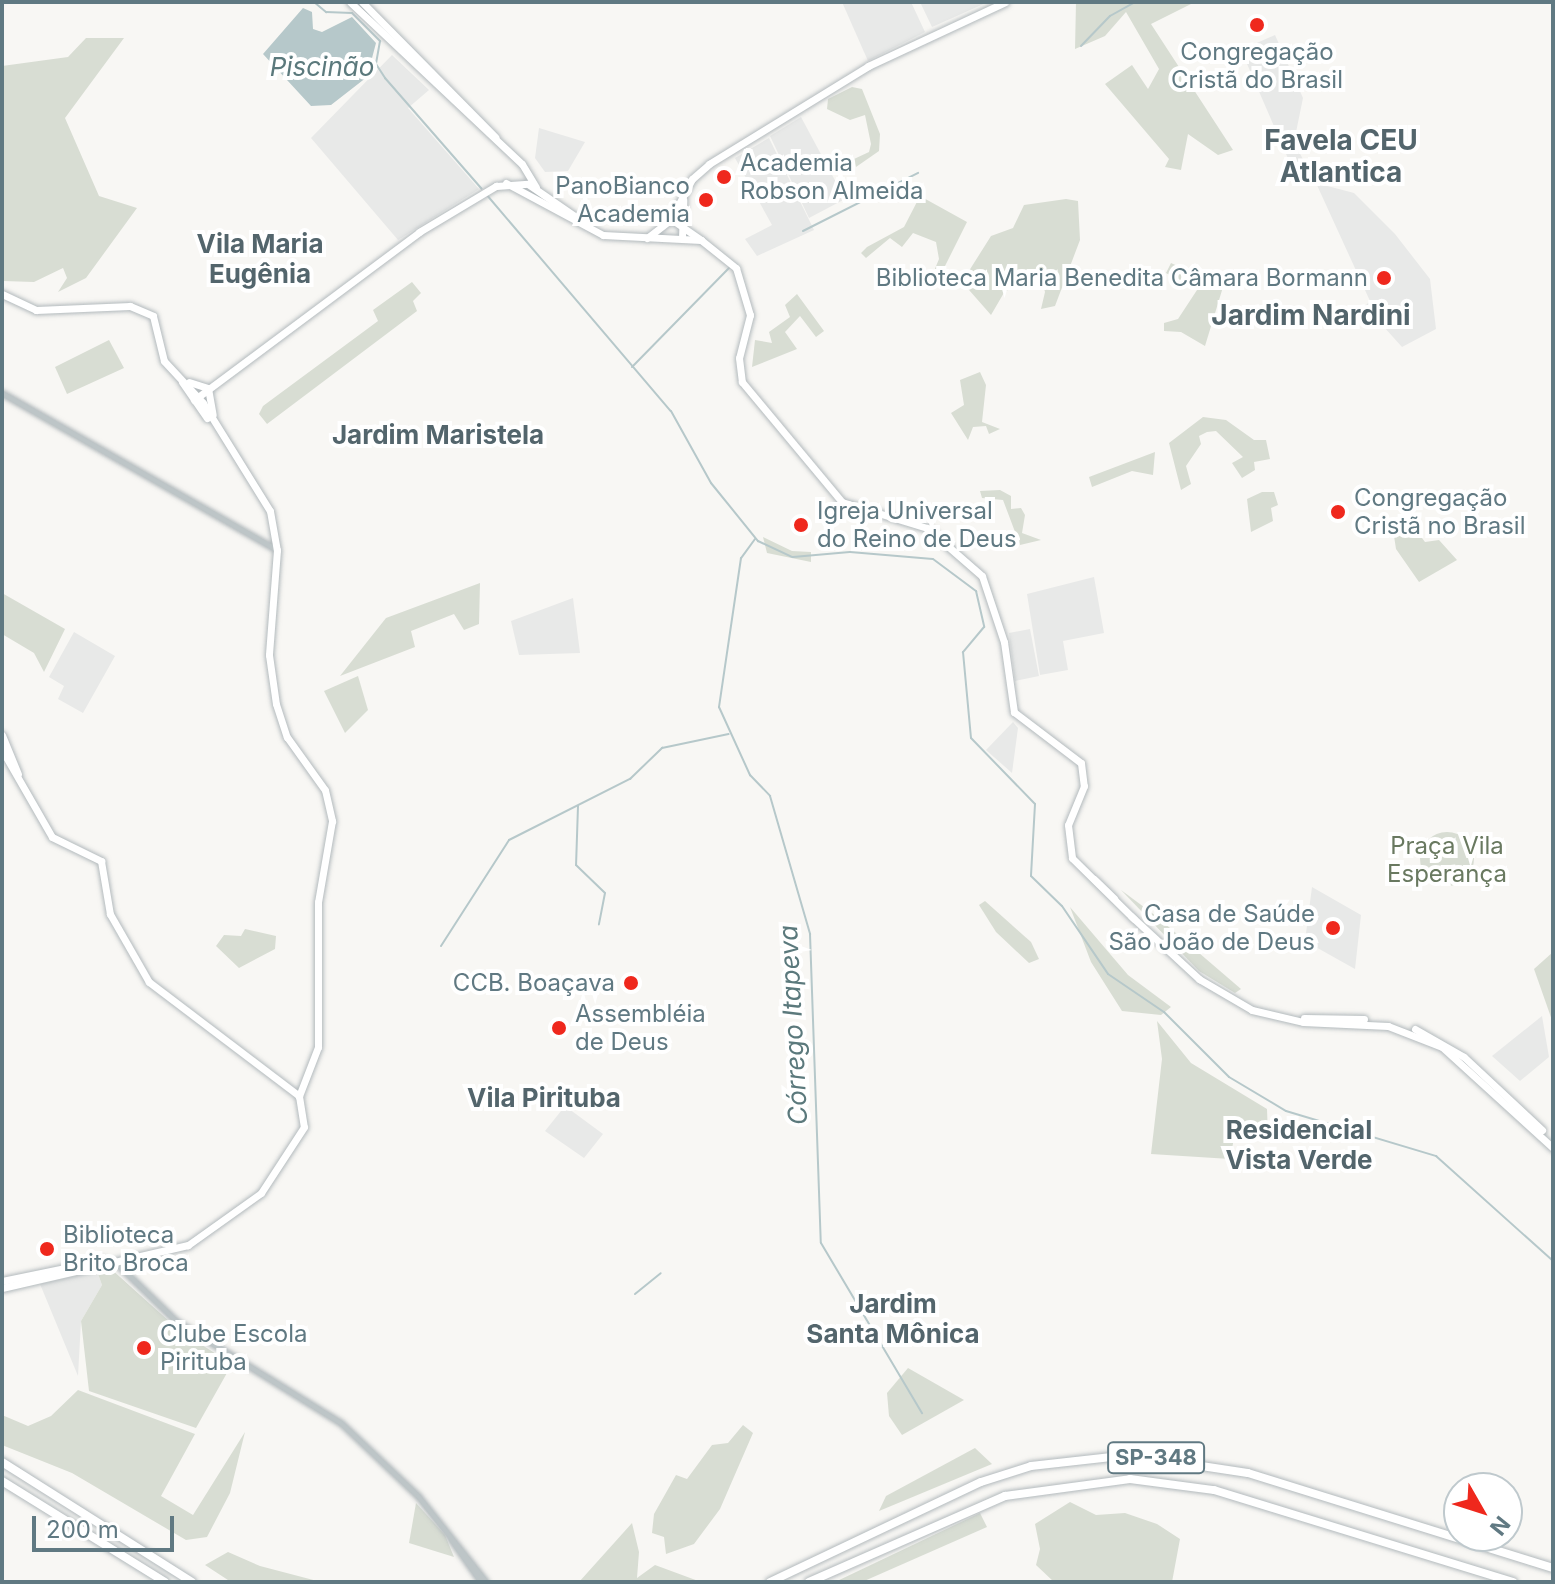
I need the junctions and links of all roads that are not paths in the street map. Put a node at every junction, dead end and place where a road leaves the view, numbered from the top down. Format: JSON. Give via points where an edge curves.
{"nodes":[{"id":1,"x":350,"y":2,"type":"edge"},
{"id":2,"x":362,"y":2,"type":"edge"},
{"id":3,"x":1005,"y":2,"type":"edge"},
{"id":4,"x":501,"y":145,"type":"junction"},
{"id":5,"x":531,"y":186,"type":"junction"},
{"id":6,"x":683,"y":198,"type":"junction"},
{"id":7,"x":671,"y":219,"type":"junction"},
{"id":8,"x":685,"y":223,"type":"junction"},
{"id":9,"x":593,"y":231,"type":"junction"},
{"id":10,"x":658,"y":233,"type":"junction"},
{"id":11,"x":682,"y":238,"type":"junction"},
{"id":12,"x":701,"y":240,"type":"junction"},
{"id":13,"x":2,"y":294,"type":"edge"},
{"id":14,"x":182,"y":379,"type":"junction"},
{"id":15,"x":208,"y":388,"type":"junction"},
{"id":16,"x":2,"y":393,"type":"edge"},
{"id":17,"x":196,"y":398,"type":"junction"},
{"id":18,"x":214,"y":421,"type":"junction"},
{"id":19,"x":218,"y":430,"type":"junction"},
{"id":20,"x":277,"y":550,"type":"junction"},
{"id":21,"x":2,"y":735,"type":"edge"},
{"id":22,"x":2,"y":750,"type":"edge"},
{"id":23,"x":13,"y":769,"type":"junction"},
{"id":24,"x":1195,"y":975,"type":"junction"},
{"id":25,"x":299,"y":1096,"type":"junction"},
{"id":26,"x":1553,"y":1142,"type":"edge"},
{"id":27,"x":1553,"y":1148,"type":"edge"},
{"id":28,"x":114,"y":1263,"type":"junction"},
{"id":29,"x":2,"y":1281,"type":"edge"},
{"id":30,"x":2,"y":1288,"type":"edge"},
{"id":31,"x":2,"y":1462,"type":"edge"},
{"id":32,"x":2,"y":1481,"type":"edge"},
{"id":33,"x":1553,"y":1568,"type":"edge"},
{"id":34,"x":165,"y":1582,"type":"edge"},
{"id":35,"x":192,"y":1582,"type":"edge"},
{"id":36,"x":483,"y":1582,"type":"edge"},
{"id":37,"x":770,"y":1582,"type":"edge"},
{"id":38,"x":809,"y":1582,"type":"edge"},
{"id":39,"x":1513,"y":1582,"type":"edge"}],
"edges":[{"from":1,"to":4,"type":"main road"},
{"from":2,"to":4,"type":"main road"},
{"from":3,"to":6,"type":"main road","via":[[890,55],[840,85],[698,172]]},
{"from":4,"to":5,"type":"main road","via":[[522,164]]},
{"from":5,"to":9,"type":"main road"},
{"from":5,"to":9,"type":"main road","via":[[555,198]]},
{"from":5,"to":15,"type":"main road","via":[[506,183],[474,198],[337,290]]},
{"from":6,"to":7,"type":"main road"},
{"from":6,"to":8,"type":"main road"},
{"from":7,"to":8,"type":"main road"},
{"from":7,"to":10,"type":"main road"},
{"from":8,"to":11,"type":"main road"},
{"from":8,"to":12,"type":"main road"},
{"from":9,"to":10,"type":"main road","via":[[645,239]]},
{"from":10,"to":11,"type":"main road"},
{"from":11,"to":12,"type":"main road"},
{"from":12,"to":24,"type":"main road","via":[[730,260],[746,287],[750,315],[740,375],[786,438],[842,502],[927,528],[982,576],[1004,642],[1014,712],[1081,763],[1084,786],[1068,825],[1072,858]]},
{"from":13,"to":14,"type":"main road","via":[[36,310],[147,311],[155,320],[161,357]]},
{"from":14,"to":15,"type":"main road"},
{"from":14,"to":17,"type":"main road"},
{"from":15,"to":17,"type":"main road"},
{"from":15,"to":18,"type":"main road"},
{"from":16,"to":20,"type":"street"},
{"from":17,"to":18,"type":"main road"},
{"from":17,"to":19,"type":"main road"},
{"from":18,"to":19,"type":"main road"},
{"from":19,"to":20,"type":"main road","via":[[266,500]]},
{"from":20,"to":25,"type":"main road","via":[[269,655],[276,704],[287,737],[325,790],[332,821],[318,902],[318,1047]]},
{"from":21,"to":23,"type":"main road"},
{"from":22,"to":23,"type":"main road"},
{"from":23,"to":25,"type":"main road","via":[[52,837],[101,861],[110,914],[149,982]]},
{"from":24,"to":26,"type":"main road","via":[[1275,1013],[1376,1020],[1423,1032],[1464,1057]]},
{"from":24,"to":27,"type":"main road","via":[[1267,1014],[1388,1026],[1428,1040],[1458,1058]]},
{"from":25,"to":28,"type":"main road","via":[[302,1134],[261,1193],[233,1218],[188,1245]]},
{"from":28,"to":29,"type":"main road"},
{"from":28,"to":30,"type":"main road"},
{"from":28,"to":36,"type":"street","via":[[176,1321],[341,1423],[413,1491]]},
{"from":31,"to":35,"type":"highway"},
{"from":32,"to":34,"type":"highway"},
{"from":33,"to":37,"type":"highway","number":"SP-348","via":[[1248,1473],[1129,1455],[1031,1466],[981,1482]]},
{"from":38,"to":39,"type":"highway","number":"SP-348","via":[[1005,1496],[1130,1479],[1214,1490]]}]}
